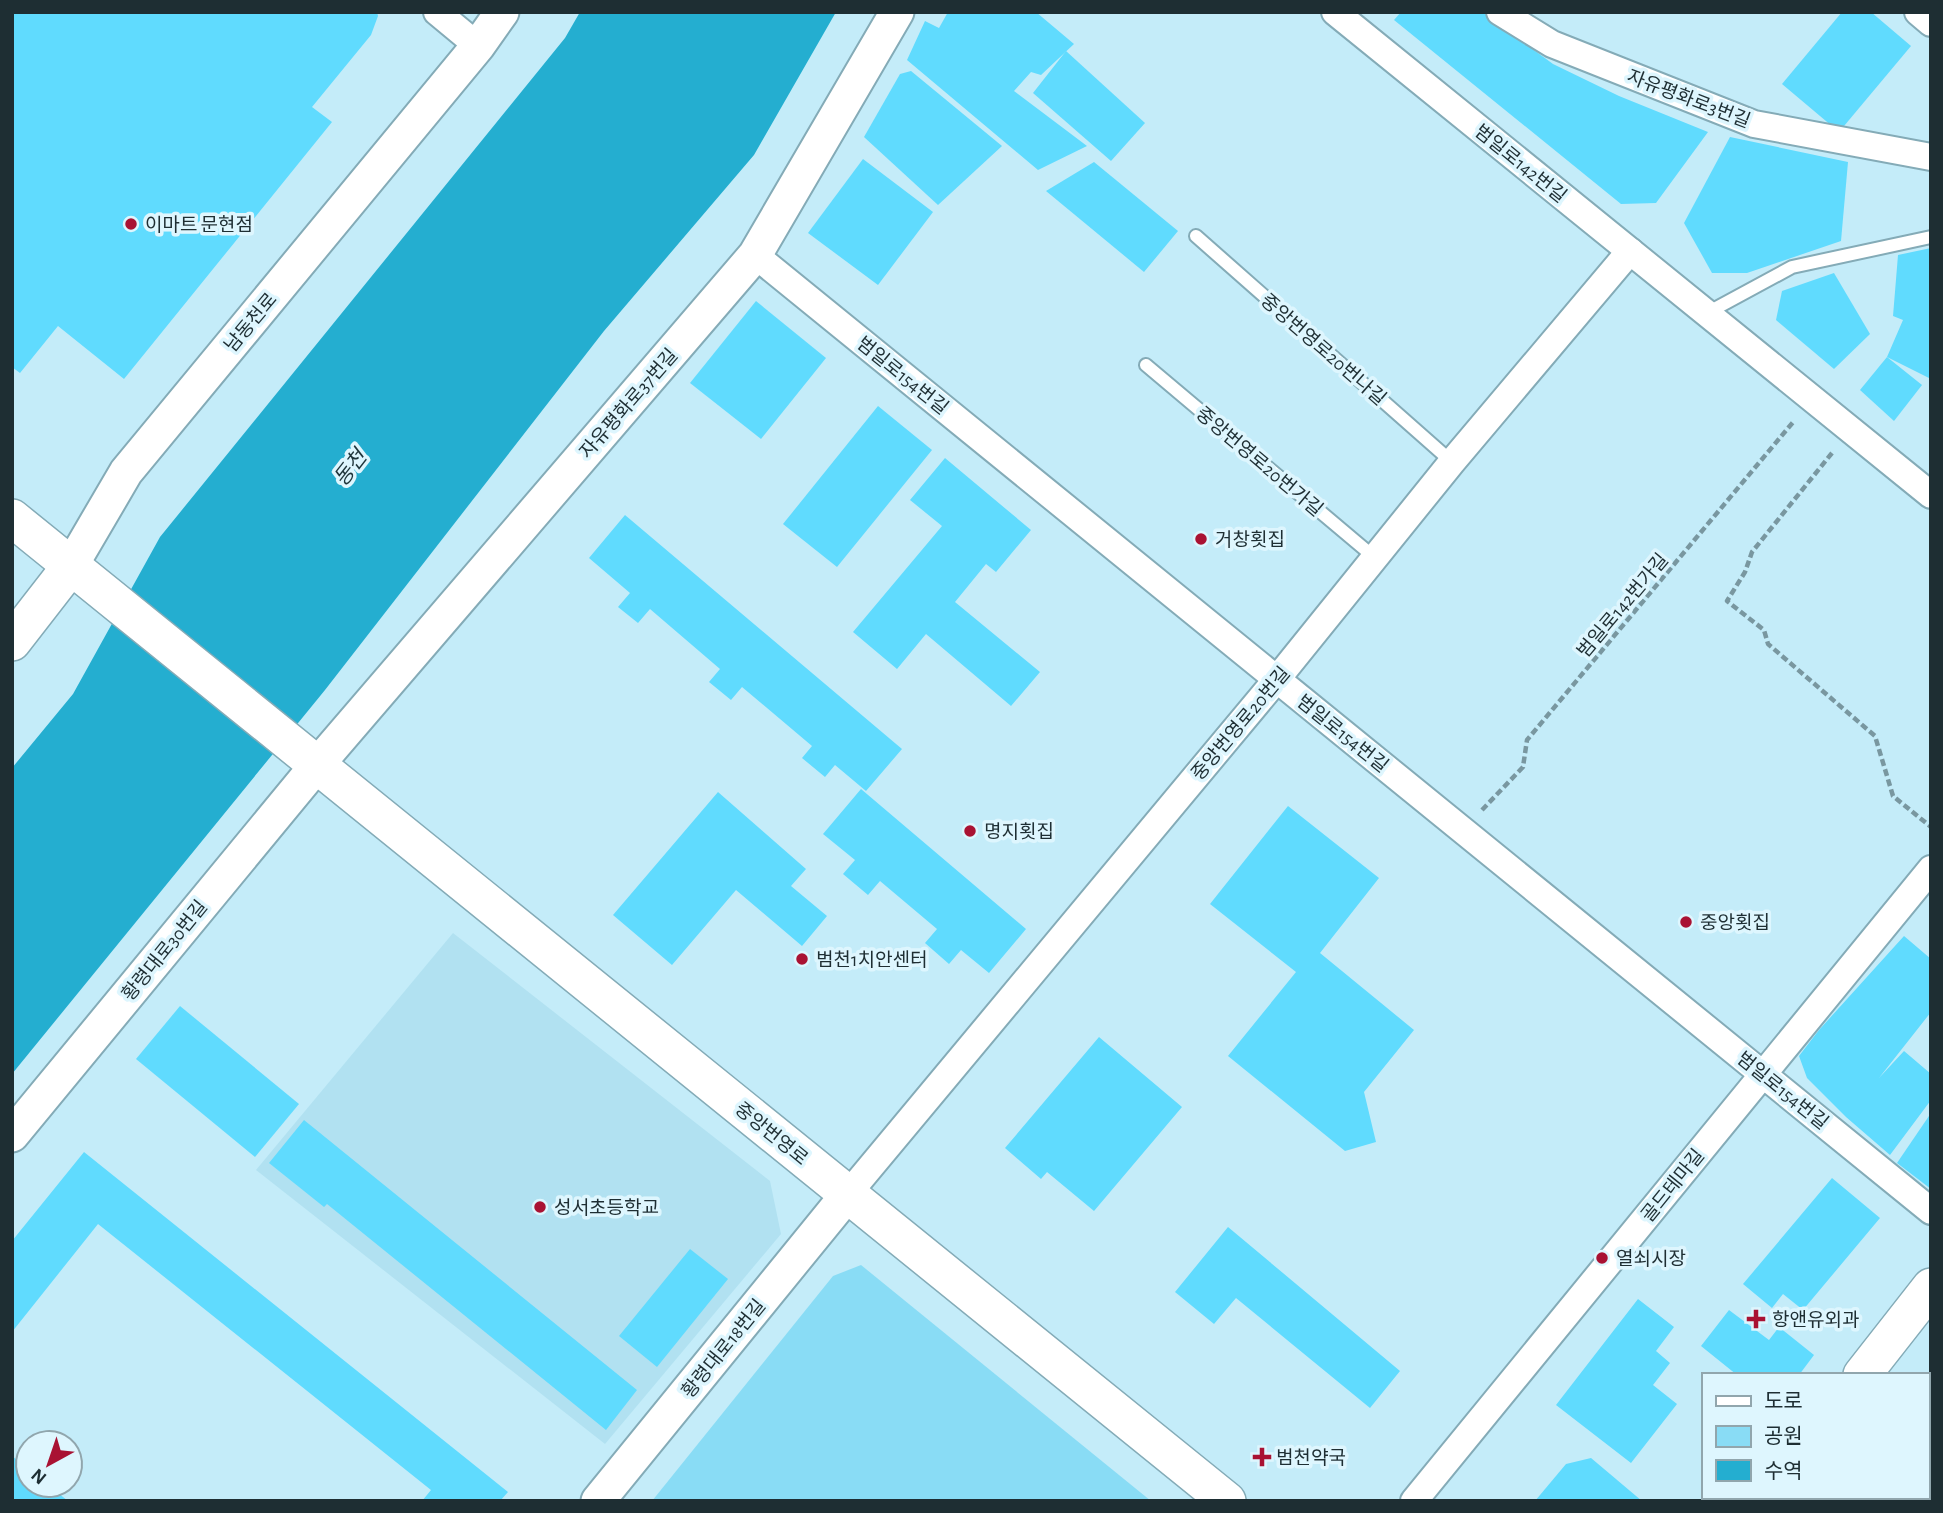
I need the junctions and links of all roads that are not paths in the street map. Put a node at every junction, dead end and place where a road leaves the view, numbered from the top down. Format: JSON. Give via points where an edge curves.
{"nodes":[{"id":1,"x":437,"y":12,"type":"edge"},
{"id":2,"x":502,"y":12,"type":"edge"},
{"id":3,"x":897,"y":12,"type":"edge"},
{"id":4,"x":1335,"y":12,"type":"edge"},
{"id":5,"x":1500,"y":12,"type":"edge"},
{"id":6,"x":1918,"y":12,"type":"edge"},
{"id":7,"x":1931,"y":23,"type":"edge"},
{"id":8,"x":478,"y":46,"type":"junction"},
{"id":9,"x":1931,"y":157,"type":"edge"},
{"id":10,"x":1196,"y":236,"type":"dead end"},
{"id":11,"x":1931,"y":237,"type":"edge"},
{"id":12,"x":1630,"y":251,"type":"junction"},
{"id":13,"x":755,"y":255,"type":"junction"},
{"id":14,"x":1707,"y":314,"type":"junction"},
{"id":15,"x":1146,"y":365,"type":"dead end"},
{"id":16,"x":1452,"y":462,"type":"junction"},
{"id":17,"x":1931,"y":495,"type":"edge"},
{"id":18,"x":12,"y":518,"type":"edge"},
{"id":19,"x":1374,"y":556,"type":"junction"},
{"id":20,"x":71,"y":566,"type":"junction"},
{"id":21,"x":12,"y":642,"type":"edge"},
{"id":22,"x":1277,"y":679,"type":"junction"},
{"id":23,"x":317,"y":765,"type":"junction"},
{"id":24,"x":1931,"y":869,"type":"edge"},
{"id":25,"x":1763,"y":1074,"type":"junction"},
{"id":26,"x":12,"y":1135,"type":"edge"},
{"id":27,"x":848,"y":1194,"type":"junction"},
{"id":28,"x":1931,"y":1211,"type":"edge"},
{"id":29,"x":1931,"y":1287,"type":"edge"},
{"id":30,"x":1864,"y":1373,"type":"edge"},
{"id":31,"x":598,"y":1501,"type":"edge"},
{"id":32,"x":1227,"y":1501,"type":"edge"},
{"id":33,"x":1414,"y":1501,"type":"edge"}],
"edges":[{"from":1,"to":8,"type":"street"},
{"from":2,"to":8,"type":"street","name":"남동천로"},
{"from":3,"to":13,"type":"street","name":"자유평화로37번길"},
{"from":4,"to":12,"type":"street","name":"범일로142번길"},
{"from":5,"to":9,"type":"street","name":"자유평화로3번길","via":[[1552,44],[1754,124]]},
{"from":6,"to":7,"type":"street"},
{"from":8,"to":20,"type":"street","name":"남동천로","via":[[126,471]]},
{"from":10,"to":16,"type":"lane","name":"중앙번영로20번나길"},
{"from":11,"to":14,"type":"lane","via":[[1792,267]]},
{"from":12,"to":14,"type":"street","name":"범일로142번길"},
{"from":12,"to":16,"type":"street","name":"중앙번영로20번길"},
{"from":13,"to":22,"type":"street","name":"범일로154번길"},
{"from":13,"to":23,"type":"street","name":"자유평화로37번길"},
{"from":14,"to":17,"type":"street","name":"범일로142번길"},
{"from":15,"to":19,"type":"lane","name":"중앙번영로20번가길"},
{"from":16,"to":19,"type":"street","name":"중앙번영로20번길"},
{"from":18,"to":20,"type":"main road","name":"중앙번영로"},
{"from":19,"to":22,"type":"street","name":"중앙번영로20번길"},
{"from":20,"to":21,"type":"main road","name":"남동천로"},
{"from":20,"to":23,"type":"main road","name":"중앙번영로"},
{"from":22,"to":25,"type":"street","name":"범일로154번길"},
{"from":22,"to":27,"type":"street","name":"중앙번영로20번길"},
{"from":23,"to":26,"type":"street","name":"황령대로30번길"},
{"from":23,"to":27,"type":"main road","name":"중앙번영로"},
{"from":24,"to":25,"type":"street","name":"골드테마길"},
{"from":25,"to":28,"type":"street","name":"범일로154번길"},
{"from":25,"to":33,"type":"street","name":"골드테마길"},
{"from":27,"to":31,"type":"street","name":"황령대로18번길"},
{"from":27,"to":32,"type":"main road","name":"중앙번영로"},
{"from":29,"to":30,"type":"main road"}]}
